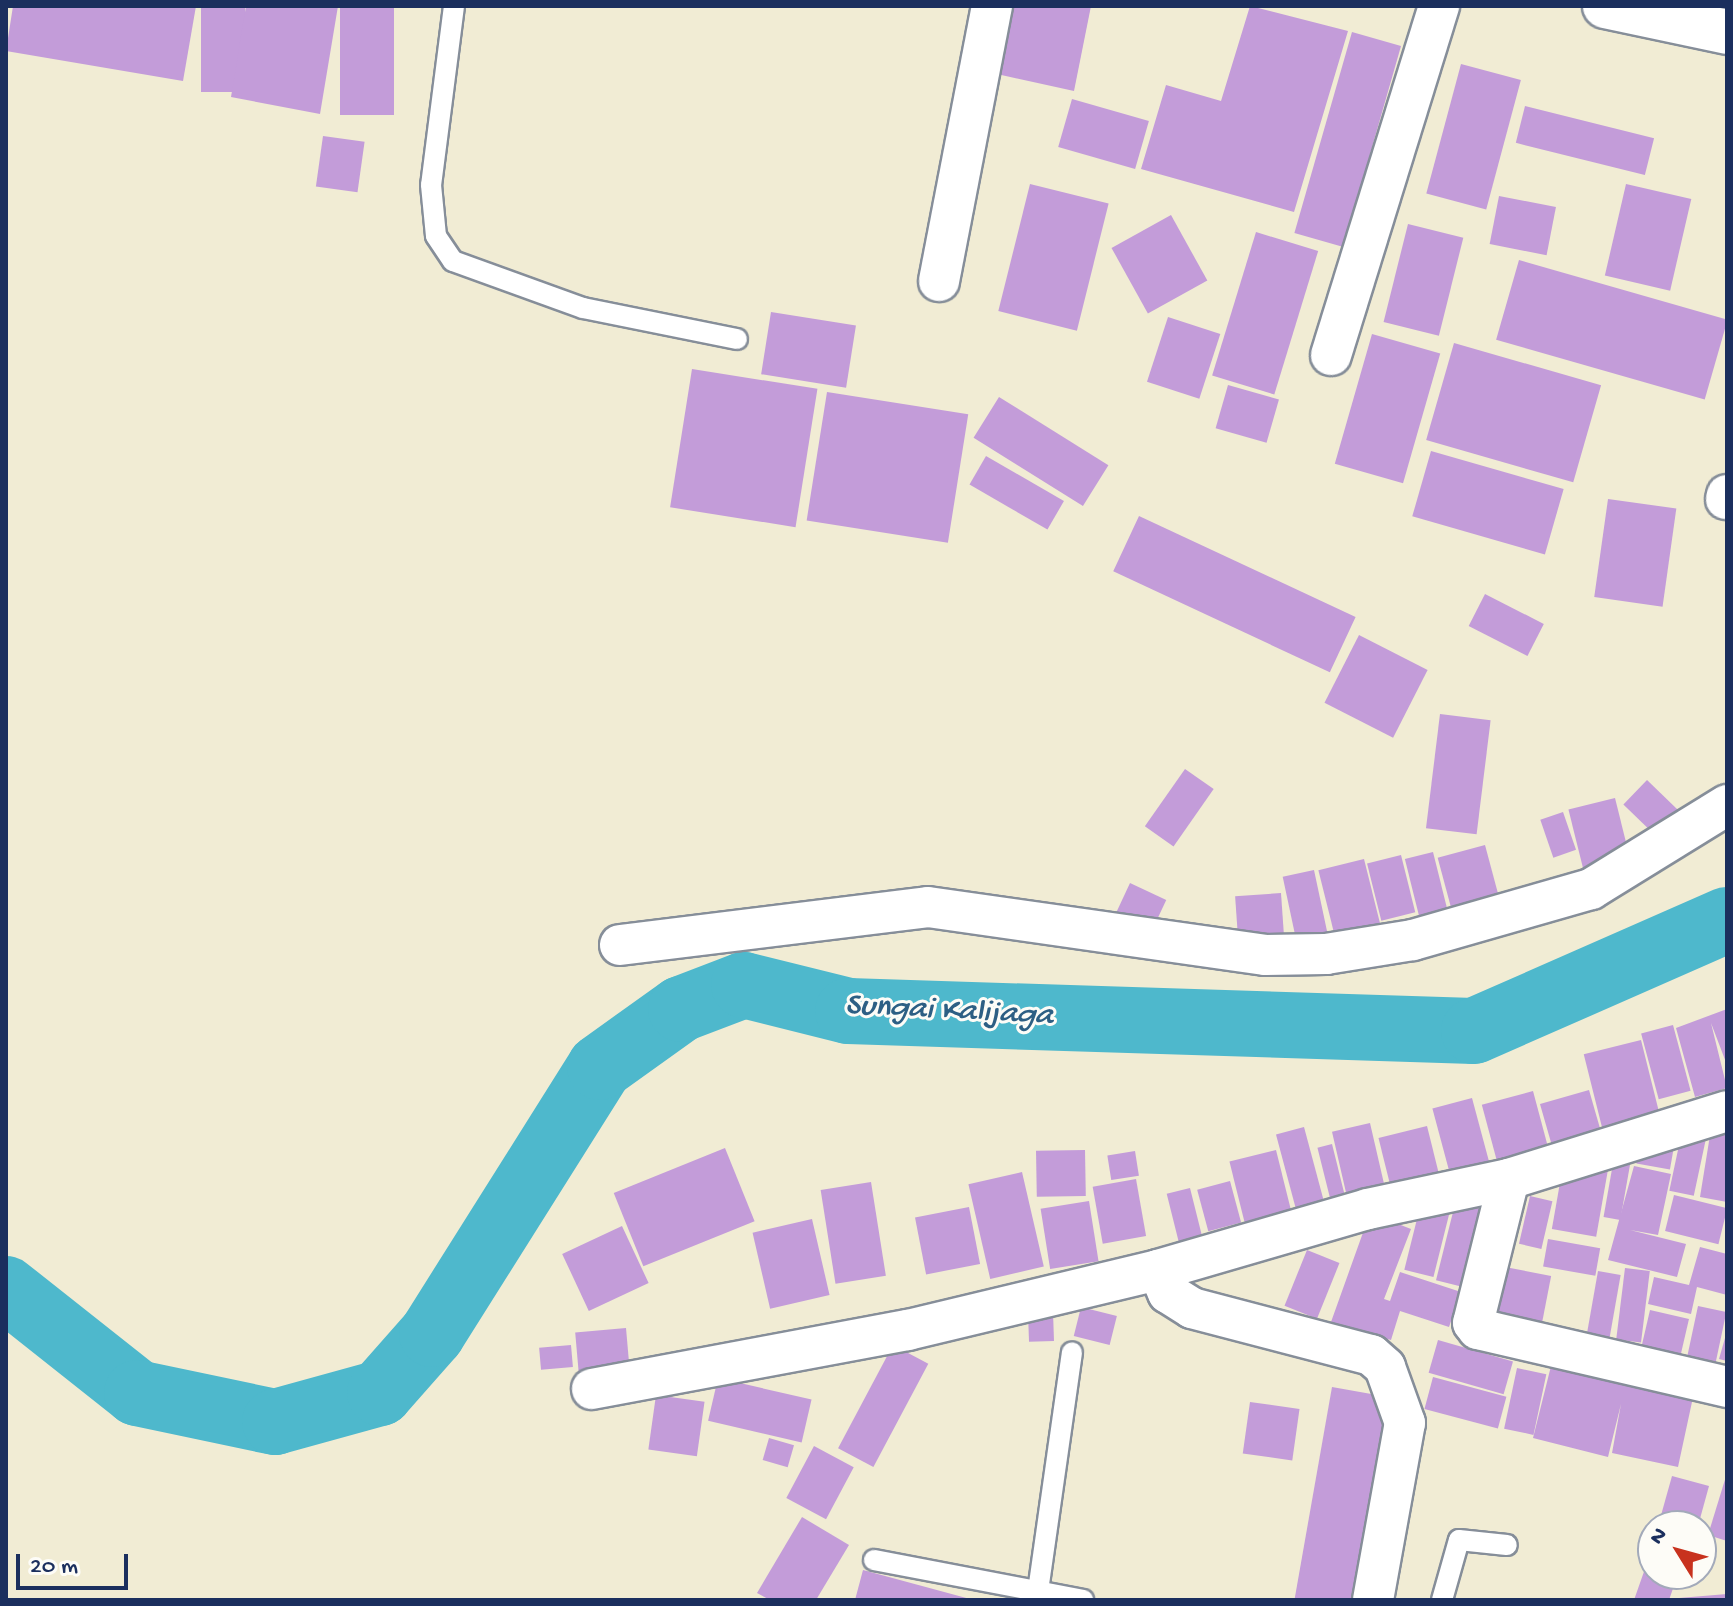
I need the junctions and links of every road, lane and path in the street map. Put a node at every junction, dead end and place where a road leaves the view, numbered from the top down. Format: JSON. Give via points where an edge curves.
{"nodes":[{"id":1,"x":454,"y":6,"type":"edge"},
{"id":2,"x":992,"y":6,"type":"edge"},
{"id":3,"x":1439,"y":6,"type":"edge"},
{"id":4,"x":1605,"y":6,"type":"edge"},
{"id":5,"x":1727,"y":32,"type":"edge"},
{"id":6,"x":939,"y":281,"type":"dead end"},
{"id":7,"x":737,"y":339,"type":"dead end"},
{"id":8,"x":1331,"y":355,"type":"dead end"},
{"id":9,"x":1727,"y":805,"type":"edge"},
{"id":10,"x":620,"y":945,"type":"dead end"},
{"id":11,"x":1727,"y":1111,"type":"edge"},
{"id":12,"x":1509,"y":1179,"type":"junction"},
{"id":13,"x":1158,"y":1270,"type":"junction"},
{"id":14,"x":1072,"y":1352,"type":"dead end"},
{"id":15,"x":1727,"y":1387,"type":"edge"},
{"id":16,"x":592,"y":1389,"type":"dead end"},
{"id":17,"x":1507,"y":1545,"type":"dead end"},
{"id":18,"x":874,"y":1560,"type":"dead end"},
{"id":19,"x":1038,"y":1591,"type":"junction"},
{"id":20,"x":1083,"y":1600,"type":"edge"},
{"id":21,"x":1373,"y":1600,"type":"edge"},
{"id":22,"x":1442,"y":1600,"type":"edge"}],
"edges":[{"from":1,"to":7,"type":"lane","via":[[431,185],[436,236],[453,261],[583,308]]},
{"from":2,"to":6,"type":"street"},
{"from":3,"to":8,"type":"street"},
{"from":4,"to":5,"type":"highway"},
{"from":9,"to":10,"type":"street","via":[[1591,889],[1455,930],[1326,954],[1265,955],[928,907]]},
{"from":11,"to":12,"type":"street"},
{"from":12,"to":13,"type":"street","via":[[1368,1209]]},
{"from":12,"to":15,"type":"street","via":[[1473,1323],[1478,1329]]},
{"from":13,"to":16,"type":"street","via":[[908,1330]]},
{"from":13,"to":21,"type":"street","via":[[1168,1293],[1192,1308],[1371,1355],[1385,1367],[1405,1423]]},
{"from":14,"to":19,"type":"lane"},
{"from":17,"to":22,"type":"lane","via":[[1459,1540]]},
{"from":18,"to":19,"type":"lane"},
{"from":19,"to":20,"type":"lane"}]}
